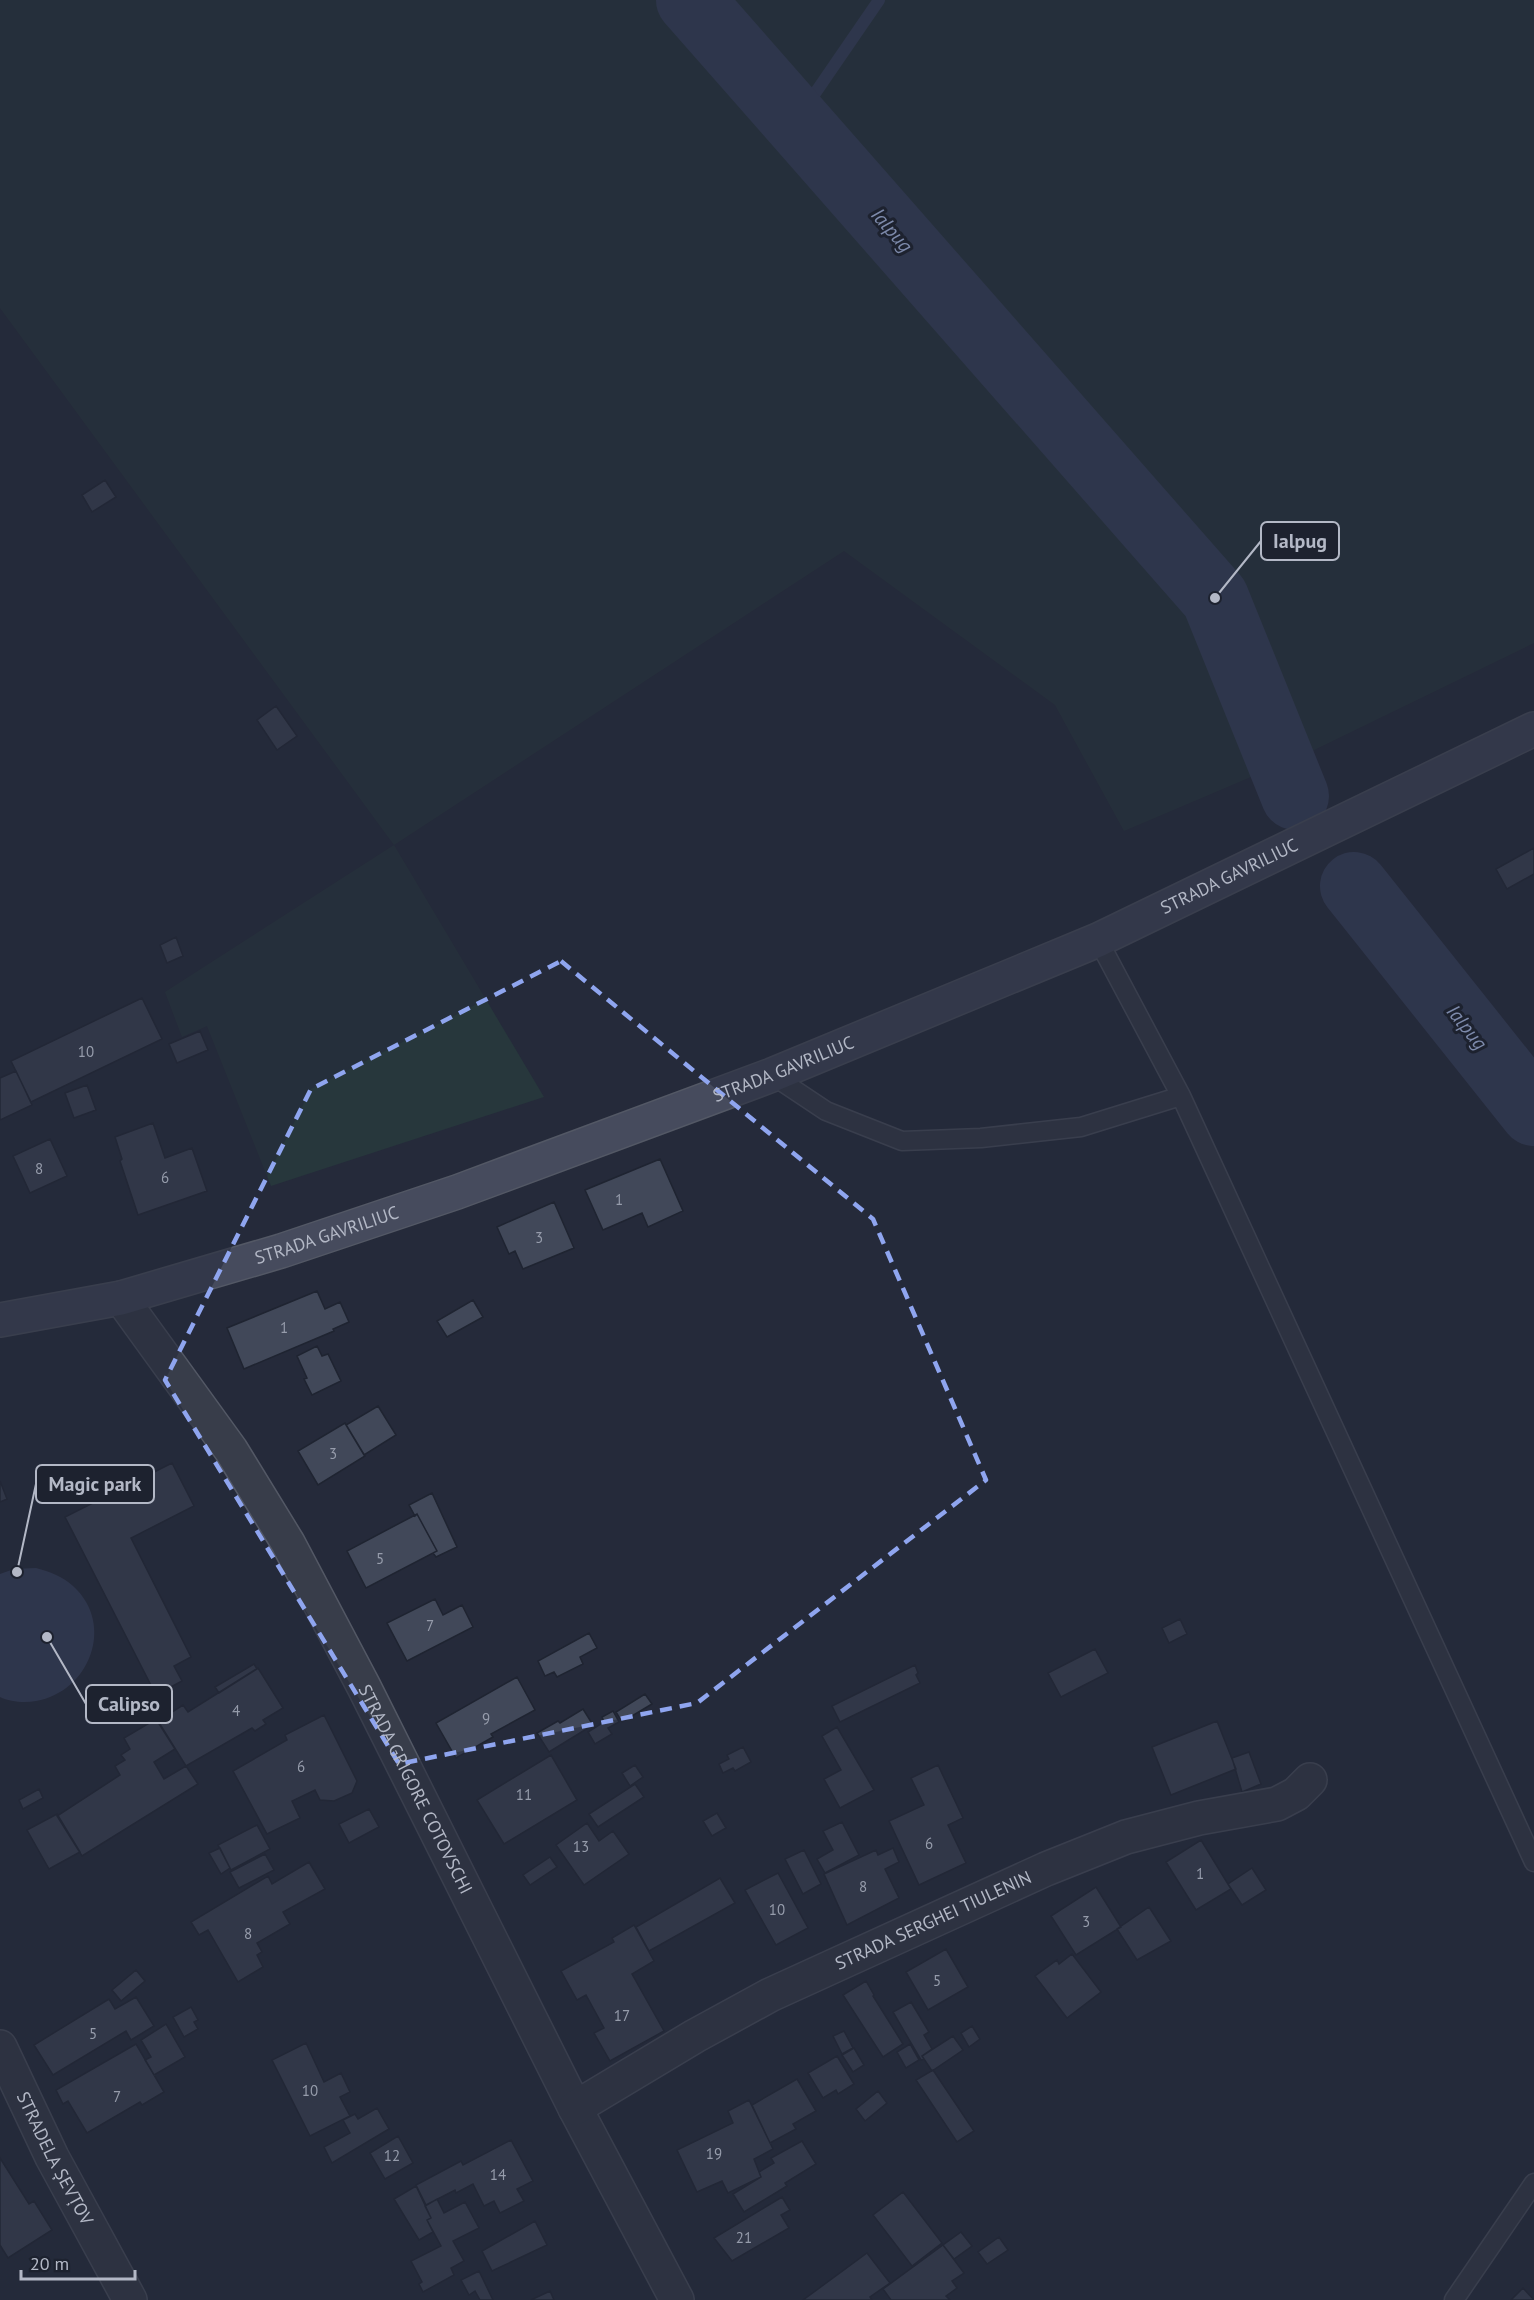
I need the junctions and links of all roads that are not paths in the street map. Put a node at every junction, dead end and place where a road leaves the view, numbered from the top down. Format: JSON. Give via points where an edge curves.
{"nodes":[{"id":1,"x":1534,"y":729,"type":"edge"},
{"id":2,"x":1098,"y":940,"type":"junction"},
{"id":3,"x":772,"y":1075,"type":"junction"},
{"id":4,"x":1180,"y":1096,"type":"junction"},
{"id":5,"x":121,"y":1298,"type":"junction"},
{"id":6,"x":0,"y":1320,"type":"edge"},
{"id":7,"x":1310,"y":1780,"type":"dead end"},
{"id":8,"x":1534,"y":1862,"type":"edge"},
{"id":9,"x":0,"y":2047,"type":"edge"},
{"id":10,"x":575,"y":2108,"type":"junction"},
{"id":11,"x":1534,"y":2184,"type":"edge"},
{"id":12,"x":130,"y":2300,"type":"edge"},
{"id":13,"x":677,"y":2300,"type":"edge"},
{"id":14,"x":1454,"y":2300,"type":"edge"}],
"edges":[{"from":1,"to":2,"type":"street","name":"STRADA GAVRILIUC"},
{"from":2,"to":3,"type":"street","name":"STRADA GAVRILIUC"},
{"from":2,"to":4,"type":"lane"},
{"from":3,"to":4,"type":"lane","via":[[826,1111],[902,1141],[981,1138],[1081,1127]]},
{"from":3,"to":5,"type":"street","name":"STRADA GAVRILIUC","via":[[457,1192],[281,1251]]},
{"from":4,"to":8,"type":"lane"},
{"from":5,"to":6,"type":"street","name":"STRADA GAVRILIUC"},
{"from":5,"to":10,"type":"street","name":"STRADA GRIGORE COTOVSCHI","via":[[231,1450],[288,1543]]},
{"from":7,"to":10,"type":"street","name":"STRADA SERGHEI TIULENIN","via":[[1296,1794],[1277,1804],[1125,1837],[1035,1874],[770,1995]]},
{"from":9,"to":12,"type":"street","name":"STRADELA ȘEVȚOV","via":[[52,2157]]},
{"from":10,"to":13,"type":"street","name":"STRADA GRIGORE COTOVSCHI"},
{"from":11,"to":14,"type":"lane"}]}
